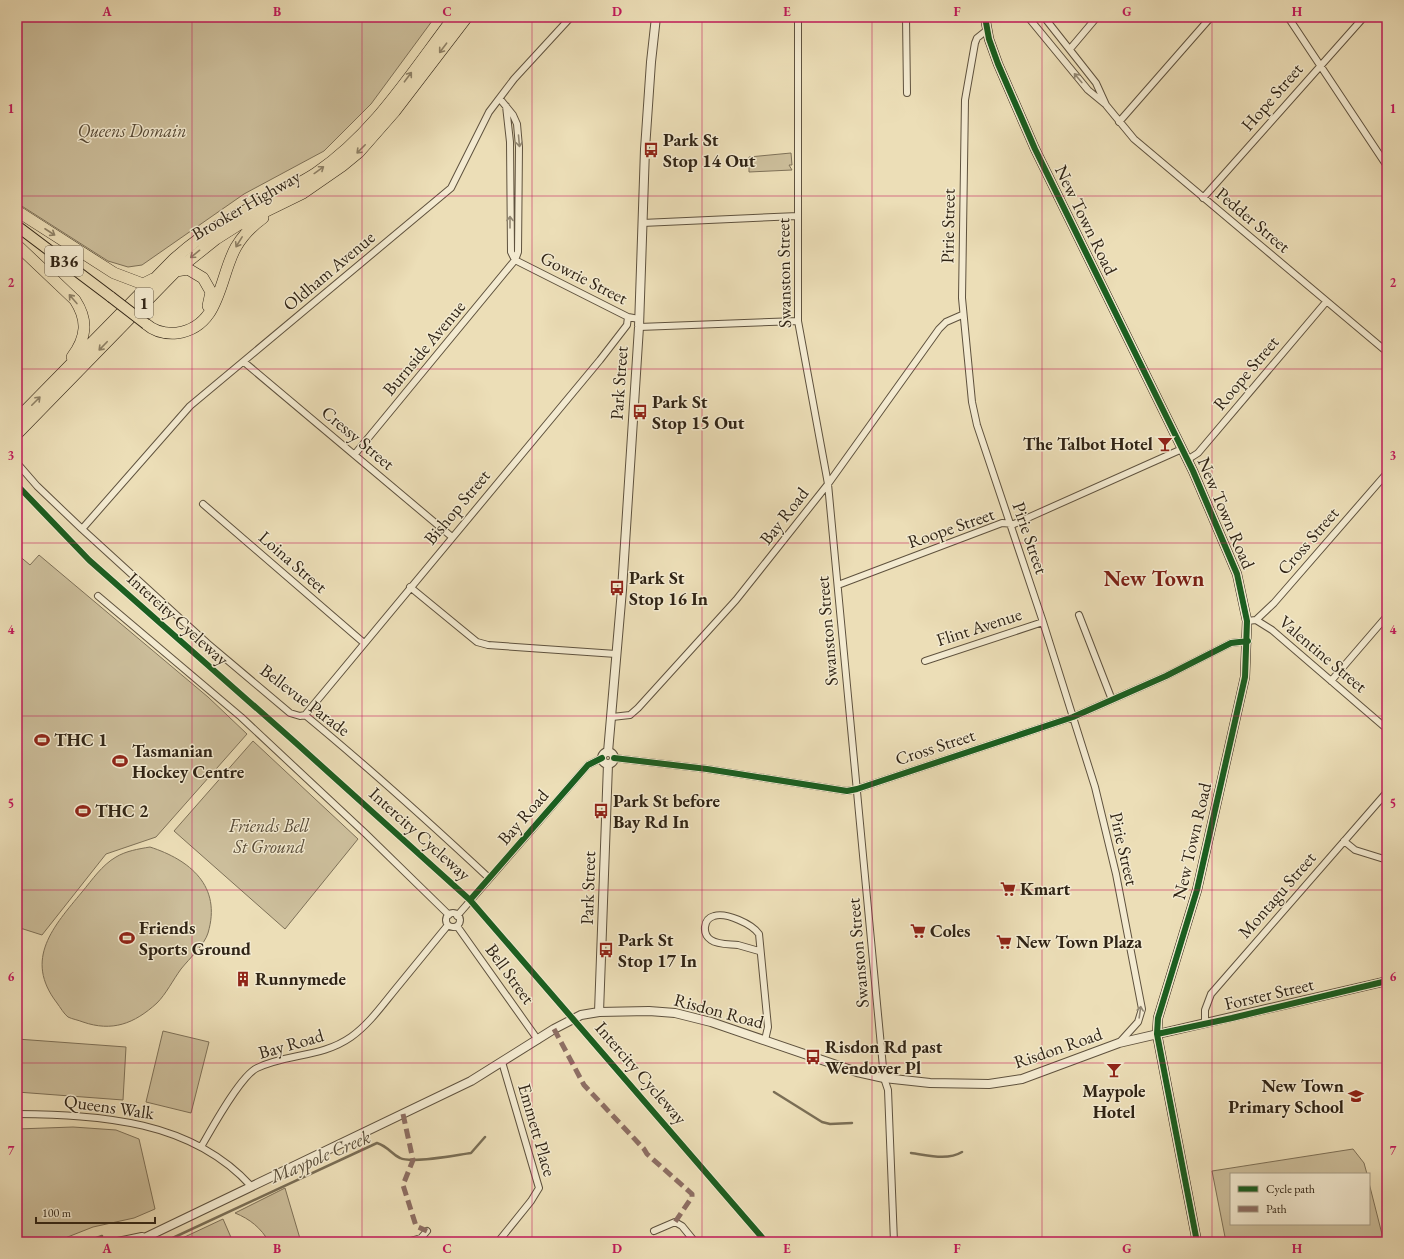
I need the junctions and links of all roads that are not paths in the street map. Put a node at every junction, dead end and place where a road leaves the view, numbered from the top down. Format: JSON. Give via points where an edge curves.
{"nodes":[{"id":1,"x":454,"y":17,"type":"edge"},
{"id":2,"x":467,"y":17,"type":"edge"},
{"id":3,"x":571,"y":17,"type":"edge"},
{"id":4,"x":656,"y":17,"type":"edge"},
{"id":5,"x":798,"y":17,"type":"edge"},
{"id":6,"x":906,"y":17,"type":"edge"},
{"id":7,"x":985,"y":17,"type":"edge"},
{"id":8,"x":1028,"y":17,"type":"edge"},
{"id":9,"x":1044,"y":17,"type":"edge"},
{"id":10,"x":1097,"y":17,"type":"edge"},
{"id":11,"x":1211,"y":17,"type":"edge"},
{"id":12,"x":1288,"y":17,"type":"edge"},
{"id":13,"x":1364,"y":17,"type":"edge"},
{"id":14,"x":987,"y":30,"type":"junction"},
{"id":15,"x":1070,"y":48,"type":"junction"},
{"id":16,"x":1320,"y":64,"type":"junction"},
{"id":17,"x":907,"y":93,"type":"dead end"},
{"id":18,"x":500,"y":99,"type":"junction"},
{"id":19,"x":1106,"y":105,"type":"junction"},
{"id":20,"x":506,"y":106,"type":"junction"},
{"id":21,"x":1119,"y":122,"type":"junction"},
{"id":22,"x":1387,"y":166,"type":"edge"},
{"id":23,"x":1203,"y":198,"type":"junction"},
{"id":24,"x":290,"y":200,"type":"junction"},
{"id":25,"x":17,"y":211,"type":"edge"},
{"id":26,"x":798,"y":216,"type":"junction"},
{"id":27,"x":642,"y":223,"type":"junction"},
{"id":28,"x":17,"y":226,"type":"edge"},
{"id":29,"x":17,"y":245,"type":"edge"},
{"id":30,"x":515,"y":260,"type":"junction"},
{"id":31,"x":176,"y":271,"type":"junction"},
{"id":32,"x":159,"y":274,"type":"junction"},
{"id":33,"x":1326,"y":302,"type":"junction"},
{"id":34,"x":962,"y":315,"type":"junction"},
{"id":35,"x":628,"y":317,"type":"junction"},
{"id":36,"x":798,"y":321,"type":"junction"},
{"id":37,"x":639,"y":323,"type":"junction"},
{"id":38,"x":146,"y":324,"type":"junction"},
{"id":39,"x":1387,"y":352,"type":"edge"},
{"id":40,"x":244,"y":362,"type":"junction"},
{"id":41,"x":54,"y":382,"type":"junction"},
{"id":42,"x":17,"y":419,"type":"edge"},
{"id":43,"x":18,"y":433,"type":"edge"},
{"id":44,"x":1182,"y":449,"type":"junction"},
{"id":45,"x":355,"y":454,"type":"junction"},
{"id":46,"x":1187,"y":460,"type":"junction"},
{"id":47,"x":17,"y":463,"type":"edge"},
{"id":48,"x":1387,"y":473,"type":"edge"},
{"id":49,"x":828,"y":484,"type":"junction"},
{"id":50,"x":203,"y":504,"type":"dead end"},
{"id":51,"x":1009,"y":524,"type":"junction"},
{"id":52,"x":82,"y":529,"type":"junction"},
{"id":53,"x":452,"y":537,"type":"junction"},
{"id":54,"x":838,"y":585,"type":"junction"},
{"id":55,"x":410,"y":587,"type":"junction"},
{"id":56,"x":98,"y":596,"type":"dead end"},
{"id":57,"x":1079,"y":615,"type":"dead end"},
{"id":58,"x":1387,"y":616,"type":"edge"},
{"id":59,"x":1252,"y":620,"type":"junction"},
{"id":60,"x":1043,"y":622,"type":"junction"},
{"id":61,"x":1248,"y":641,"type":"junction"},
{"id":62,"x":364,"y":643,"type":"junction"},
{"id":63,"x":616,"y":654,"type":"junction"},
{"id":64,"x":925,"y":661,"type":"dead end"},
{"id":65,"x":1331,"y":682,"type":"junction"},
{"id":66,"x":1112,"y":700,"type":"junction"},
{"id":67,"x":305,"y":715,"type":"junction"},
{"id":68,"x":612,"y":717,"type":"junction"},
{"id":69,"x":1073,"y":717,"type":"junction"},
{"id":70,"x":1387,"y":729,"type":"edge"},
{"id":71,"x":611,"y":755,"type":"junction"},
{"id":72,"x":602,"y":758,"type":"junction"},
{"id":73,"x":608,"y":764,"type":"junction"},
{"id":74,"x":857,"y":789,"type":"junction"},
{"id":75,"x":1387,"y":792,"type":"edge"},
{"id":76,"x":1344,"y":841,"type":"junction"},
{"id":77,"x":1384,"y":859,"type":"dead end"},
{"id":78,"x":489,"y":878,"type":"junction"},
{"id":79,"x":449,"y":915,"type":"junction"},
{"id":80,"x":457,"y":916,"type":"junction"},
{"id":81,"x":448,"y":925,"type":"junction"},
{"id":82,"x":457,"y":926,"type":"junction"},
{"id":83,"x":759,"y":951,"type":"junction"},
{"id":84,"x":1387,"y":981,"type":"edge"},
{"id":85,"x":599,"y":1012,"type":"junction"},
{"id":86,"x":1205,"y":1024,"type":"junction"},
{"id":87,"x":1157,"y":1034,"type":"junction"},
{"id":88,"x":538,"y":1040,"type":"junction"},
{"id":89,"x":766,"y":1040,"type":"junction"},
{"id":90,"x":1119,"y":1043,"type":"junction"},
{"id":91,"x":502,"y":1062,"type":"junction"},
{"id":92,"x":884,"y":1078,"type":"junction"},
{"id":93,"x":17,"y":1114,"type":"edge"},
{"id":94,"x":201,"y":1147,"type":"junction"},
{"id":95,"x":251,"y":1186,"type":"junction"},
{"id":96,"x":427,"y":1231,"type":"dead end"},
{"id":97,"x":654,"y":1231,"type":"dead end"},
{"id":98,"x":144,"y":1237,"type":"junction"},
{"id":99,"x":118,"y":1242,"type":"edge"},
{"id":100,"x":136,"y":1242,"type":"edge"},
{"id":101,"x":407,"y":1242,"type":"edge"},
{"id":102,"x":498,"y":1242,"type":"edge"},
{"id":103,"x":695,"y":1242,"type":"edge"},
{"id":104,"x":894,"y":1242,"type":"edge"},
{"id":105,"x":1197,"y":1242,"type":"edge"}],
"edges":[{"from":32,"to":1,"type":"highway","name":"Brooker Highway","number":"1","one_way":true,"via":[[213,228],[316,173],[351,145],[386,107]]},
{"from":2,"to":24,"type":"highway","name":"Brooker Highway","number":"1","one_way":true,"via":[[395,111],[359,152],[322,181]]},
{"from":3,"to":18,"type":"street","name":"Oldham Avenue"},
{"from":4,"to":27,"type":"street","name":"Park Street"},
{"from":5,"to":26,"type":"street","name":"Swanston Street"},
{"from":6,"to":17,"type":"street"},
{"from":7,"to":14,"type":"main road","name":"New Town Road"},
{"from":19,"to":8,"type":"street","name":"Pedder Street","one_way":true,"via":[[1088,90]]},
{"from":9,"to":15,"type":"street","name":"Pedder Street"},
{"from":10,"to":15,"type":"street"},
{"from":11,"to":21,"type":"street"},
{"from":12,"to":16,"type":"street"},
{"from":13,"to":16,"type":"street","name":"Hope Street"},
{"from":14,"to":34,"type":"street","name":"Pirie Street","via":[[974,44],[965,100]]},
{"from":14,"to":44,"type":"main road","name":"New Town Road","via":[[1017,109],[1054,190]]},
{"from":15,"to":19,"type":"street","name":"Pedder Street","via":[[1096,83]]},
{"from":16,"to":22,"type":"street"},
{"from":16,"to":23,"type":"street","name":"Hope Street"},
{"from":18,"to":20,"type":"street"},
{"from":18,"to":40,"type":"street","name":"Oldham Avenue","via":[[489,112],[451,188]]},
{"from":19,"to":21,"type":"street","name":"Pedder Street"},
{"from":30,"to":20,"type":"street","one_way":true,"via":[[511,252],[510,142]]},
{"from":20,"to":30,"type":"street","one_way":true,"via":[[516,120],[519,147],[518,252]]},
{"from":21,"to":23,"type":"street","name":"Pedder Street","via":[[1134,139]]},
{"from":23,"to":33,"type":"street","name":"Pedder Street"},
{"from":24,"to":31,"type":"highway","name":"Brooker Highway","number":"1","one_way":true,"via":[[238,225],[195,254]]},
{"from":24,"to":38,"type":"highway","one_way":true,"via":[[285,206],[255,223],[244,235],[228,265],[216,301],[205,318],[195,326],[178,332],[160,332]]},
{"from":25,"to":32,"type":"highway","one_way":true,"via":[[124,277],[143,284]]},
{"from":26,"to":27,"type":"street"},
{"from":26,"to":36,"type":"street","name":"Swanston Street"},
{"from":27,"to":37,"type":"street","name":"Park Street"},
{"from":28,"to":38,"type":"main road","number":"B36","bridge":true},
{"from":41,"to":29,"type":"highway","one_way":true,"via":[[81,342],[84,321],[81,309],[75,300]]},
{"from":30,"to":35,"type":"street","name":"Gowrie Street"},
{"from":30,"to":45,"type":"street","name":"Burnside Avenue"},
{"from":31,"to":38,"type":"highway","via":[[188,269],[197,273],[208,284],[211,300],[206,310],[193,321],[177,327]]},
{"from":31,"to":43,"type":"highway","name":"Brooker Highway","number":"1","one_way":true},
{"from":32,"to":41,"type":"highway","name":"Brooker Highway","number":"1"},
{"from":33,"to":39,"type":"street","name":"Pedder Street"},
{"from":33,"to":46,"type":"street","name":"Roope Street","via":[[1198,453]]},
{"from":34,"to":49,"type":"street","name":"Bay Road","via":[[954,317],[939,329]]},
{"from":34,"to":51,"type":"street","name":"Pirie Street","via":[[977,425]]},
{"from":35,"to":37,"type":"street","name":"Gowrie Street"},
{"from":35,"to":53,"type":"street","name":"Bishop Street","via":[[627,325],[600,360]]},
{"from":36,"to":37,"type":"street"},
{"from":36,"to":49,"type":"street","name":"Swanston Street"},
{"from":37,"to":63,"type":"street","name":"Park Street"},
{"from":40,"to":45,"type":"street","name":"Cressy Street"},
{"from":40,"to":52,"type":"street","name":"Oldham Avenue","via":[[190,406]]},
{"from":42,"to":41,"type":"highway","name":"Brooker Highway","number":"1","one_way":true},
{"from":44,"to":46,"type":"main road","name":"New Town Road"},
{"from":44,"to":51,"type":"street","name":"Roope Street"},
{"from":45,"to":53,"type":"street","name":"Cressy Street"},
{"from":46,"to":59,"type":"main road","name":"New Town Road","via":[[1237,574]]},
{"from":47,"to":52,"type":"street","name":"Bellevue Parade"},
{"from":48,"to":59,"type":"street","name":"Cross Street","via":[[1274,603]]},
{"from":49,"to":54,"type":"street","name":"Swanston Street"},
{"from":49,"to":68,"type":"street","name":"Bay Road","via":[[736,600],[638,708],[630,714]]},
{"from":50,"to":62,"type":"street","name":"Loina Street"},
{"from":51,"to":54,"type":"street","name":"Roope Street","via":[[1002,523]]},
{"from":51,"to":60,"type":"street","name":"Pirie Street"},
{"from":52,"to":67,"type":"street","name":"Bellevue Parade","via":[[207,643],[290,713]]},
{"from":53,"to":55,"type":"street","name":"Bishop Street"},
{"from":54,"to":74,"type":"street","name":"Swanston Street"},
{"from":55,"to":62,"type":"street","name":"Bishop Street"},
{"from":55,"to":63,"type":"street","via":[[477,642],[488,645]]},
{"from":56,"to":79,"type":"street","via":[[241,717]]},
{"from":57,"to":66,"type":"street"},
{"from":58,"to":65,"type":"street"},
{"from":59,"to":61,"type":"main road","name":"New Town Road"},
{"from":59,"to":65,"type":"street","name":"Valentine Street","via":[[1272,630]]},
{"from":60,"to":64,"type":"street","name":"Flint Avenue"},
{"from":60,"to":69,"type":"street","name":"Pirie Street"},
{"from":61,"to":66,"type":"street","name":"Cross Street","via":[[1231,644]]},
{"from":61,"to":87,"type":"main road","name":"New Town Road","via":[[1245,677],[1197,890],[1162,1004]]},
{"from":62,"to":67,"type":"street","name":"Bishop Street"},
{"from":63,"to":68,"type":"street","name":"Park Street"},
{"from":65,"to":70,"type":"street","name":"Valentine Street"},
{"from":66,"to":69,"type":"street","name":"Cross Street"},
{"from":67,"to":78,"type":"street","name":"Bellevue Parade","via":[[400,796]]},
{"from":68,"to":71,"type":"street","name":"Park Street"},
{"from":69,"to":74,"type":"street","name":"Cross Street"},
{"from":90,"to":69,"type":"street","name":"Pirie Street","one_way":true,"via":[[1138,1022],[1142,1009],[1116,874]]},
{"from":71,"to":72,"type":"street","via":[[603,754]]},
{"from":71,"to":73,"type":"street","via":[[613,762]]},
{"from":71,"to":74,"type":"street","name":"Cross Street","via":[[847,790]]},
{"from":72,"to":73,"type":"street","via":[[603,762]]},
{"from":72,"to":78,"type":"street","name":"Bay Road","via":[[588,765]]},
{"from":73,"to":85,"type":"street","name":"Park Street"},
{"from":74,"to":92,"type":"street","name":"Swanston Street"},
{"from":75,"to":76,"type":"street","name":"Montagu Street"},
{"from":76,"to":77,"type":"street","via":[[1355,850]]},
{"from":76,"to":86,"type":"street","name":"Montagu Street","via":[[1211,994],[1205,1010]]},
{"from":78,"to":80,"type":"street","name":"Bay Road"},
{"from":79,"to":80,"type":"street"},
{"from":79,"to":81,"type":"street","via":[[446,919]]},
{"from":80,"to":82,"type":"street","via":[[460,922]]},
{"from":81,"to":82,"type":"street"},
{"from":81,"to":94,"type":"street","name":"Bay Road","via":[[369,1021],[352,1036],[323,1052],[255,1069],[244,1079]]},
{"from":82,"to":88,"type":"street","name":"Bell Street"},
{"from":83,"to":83,"type":"street","via":[[758,934],[755,928],[747,923],[714,916],[704,927],[710,940]]},
{"from":83,"to":89,"type":"street","via":[[768,1027]]},
{"from":84,"to":86,"type":"street","name":"Forster Street"},
{"from":85,"to":88,"type":"street","name":"Risdon Road","via":[[581,1015]]},
{"from":85,"to":89,"type":"street","name":"Risdon Road","via":[[649,1011],[675,1014],[711,1022]]},
{"from":86,"to":87,"type":"street","name":"Forster Street"},
{"from":87,"to":90,"type":"street","name":"Risdon Road"},
{"from":87,"to":105,"type":"main road","name":"New Town Road"},
{"from":88,"to":91,"type":"street","name":"Risdon Road"},
{"from":89,"to":92,"type":"street","name":"Risdon Road","via":[[857,1072]]},
{"from":90,"to":92,"type":"street","name":"Risdon Road","via":[[1022,1079],[989,1084],[953,1084]]},
{"from":91,"to":95,"type":"street","name":"Risdon Road","via":[[447,1094]]},
{"from":91,"to":102,"type":"street","name":"Emmett Place","via":[[539,1188]]},
{"from":92,"to":104,"type":"street","name":"Swanston Street","via":[[888,1090]]},
{"from":93,"to":94,"type":"street","name":"Queens Walk","via":[[66,1115],[131,1122],[160,1129]]},
{"from":94,"to":95,"type":"street","name":"Queens Walk"},
{"from":95,"to":98,"type":"street","name":"Risdon Road"},
{"from":96,"to":101,"type":"street","via":[[422,1238]]},
{"from":97,"to":103,"type":"street","via":[[675,1222],[682,1226]]},
{"from":98,"to":99,"type":"street","name":"Risdon Road"},
{"from":98,"to":100,"type":"street","name":"Risdon Road"}]}
